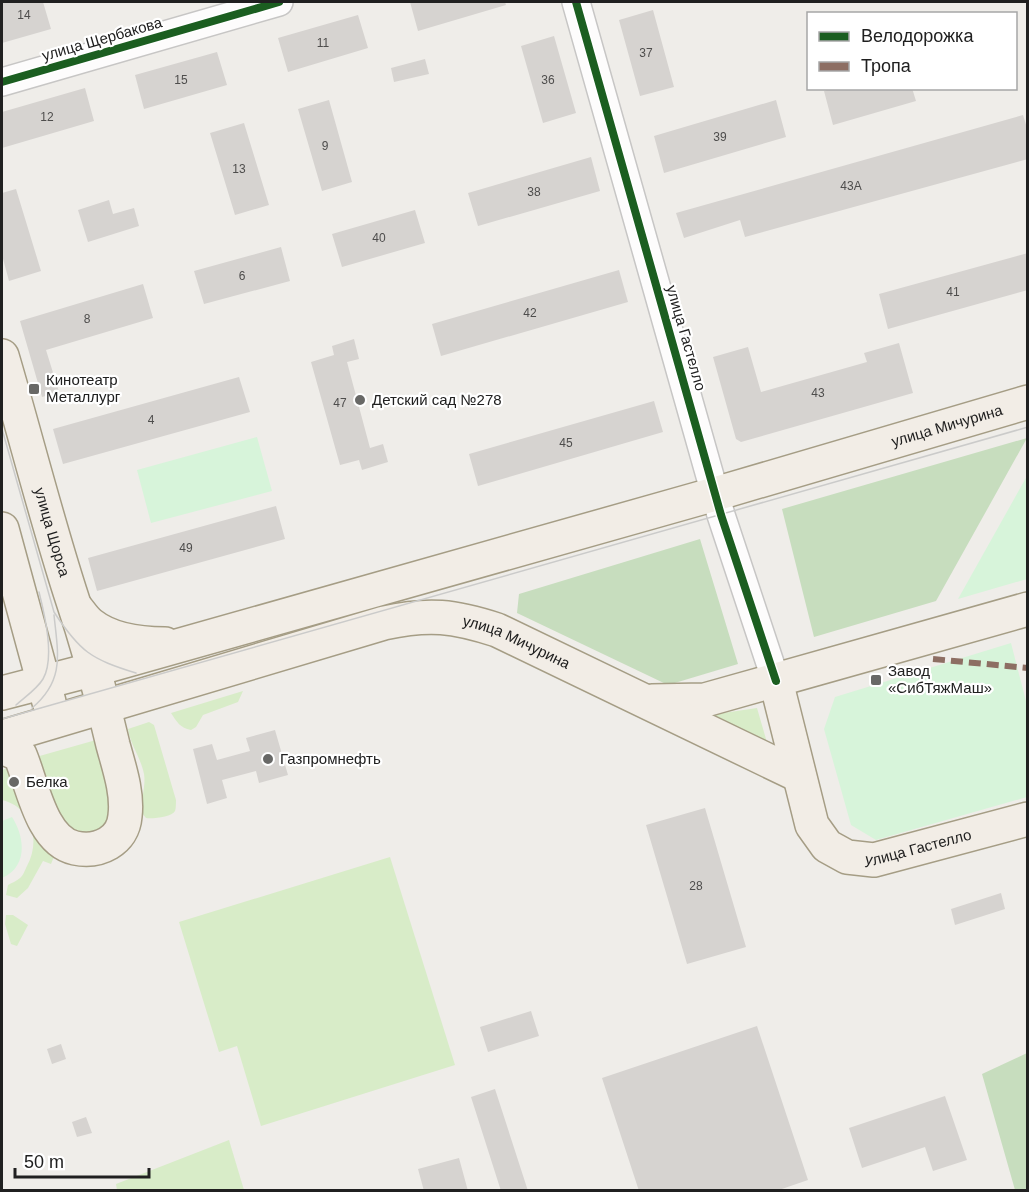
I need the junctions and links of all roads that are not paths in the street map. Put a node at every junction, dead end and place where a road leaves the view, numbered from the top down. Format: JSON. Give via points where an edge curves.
{"nodes":[{"id":1,"x":279,"y":2,"type":"edge"},
{"id":2,"x":576,"y":2,"type":"edge"},
{"id":3,"x":2,"y":81,"type":"edge"},
{"id":4,"x":2,"y":356,"type":"edge"},
{"id":5,"x":1028,"y":402,"type":"edge"},
{"id":6,"x":715,"y":494,"type":"junction"},
{"id":7,"x":2,"y":529,"type":"edge"},
{"id":8,"x":77,"y":609,"type":"junction"},
{"id":9,"x":1028,"y":609,"type":"edge"},
{"id":10,"x":182,"y":644,"type":"junction"},
{"id":11,"x":94,"y":669,"type":"junction"},
{"id":12,"x":44,"y":681,"type":"junction"},
{"id":13,"x":776,"y":681,"type":"junction"},
{"id":14,"x":2,"y":693,"type":"edge"},
{"id":15,"x":646,"y":701,"type":"junction"},
{"id":16,"x":105,"y":708,"type":"junction"},
{"id":17,"x":55,"y":721,"type":"junction"},
{"id":18,"x":2,"y":737,"type":"edge"},
{"id":19,"x":2,"y":747,"type":"edge"},
{"id":20,"x":798,"y":775,"type":"junction"},
{"id":21,"x":1028,"y":819,"type":"edge"}],
"edges":[{"from":1,"to":3,"type":"street","name":"улица Щербакова"},
{"from":2,"to":6,"type":"street","name":"улица Гастелло"},
{"from":4,"to":8,"type":"main road","name":"улица Щорса"},
{"from":5,"to":6,"type":"main road","name":"улица Мичурина"},
{"from":6,"to":10,"type":"main road","name":"улица Мичурина"},
{"from":6,"to":13,"type":"street","name":"улица Гастелло"},
{"from":7,"to":12,"type":"main road"},
{"from":8,"to":10,"type":"main road","via":[[89,623],[118,637],[146,644]]},
{"from":8,"to":11,"type":"main road","name":"улица Щорса"},
{"from":9,"to":13,"type":"main road","name":"улица Мичурина"},
{"from":10,"to":11,"type":"main road","name":"улица Мичурина"},
{"from":11,"to":12,"type":"main road","name":"улица Мичурина"},
{"from":11,"to":16,"type":"main road","name":"улица Щорса"},
{"from":12,"to":14,"type":"main road","name":"улица Мичурина"},
{"from":12,"to":17,"type":"main road"},
{"from":13,"to":15,"type":"main road","name":"улица Мичурина","via":[[705,700]]},
{"from":13,"to":20,"type":"main road","name":"улица Гастелло"},
{"from":15,"to":16,"type":"main road","name":"улица Мичурина","via":[[497,630],[443,616],[412,617],[373,626]]},
{"from":15,"to":20,"type":"main road"},
{"from":16,"to":17,"type":"main road","name":"улица Мичурина"},
{"from":16,"to":19,"type":"main road","name":"улица Щорса","via":[[125,798],[125,818],[116,839],[101,847],[83,850],[66,846],[53,833],[43,818],[20,755]]},
{"from":17,"to":18,"type":"main road","name":"улица Мичурина"},
{"from":20,"to":21,"type":"main road","name":"улица Гастелло","via":[[812,825],[827,846],[847,857],[874,860]]}]}
